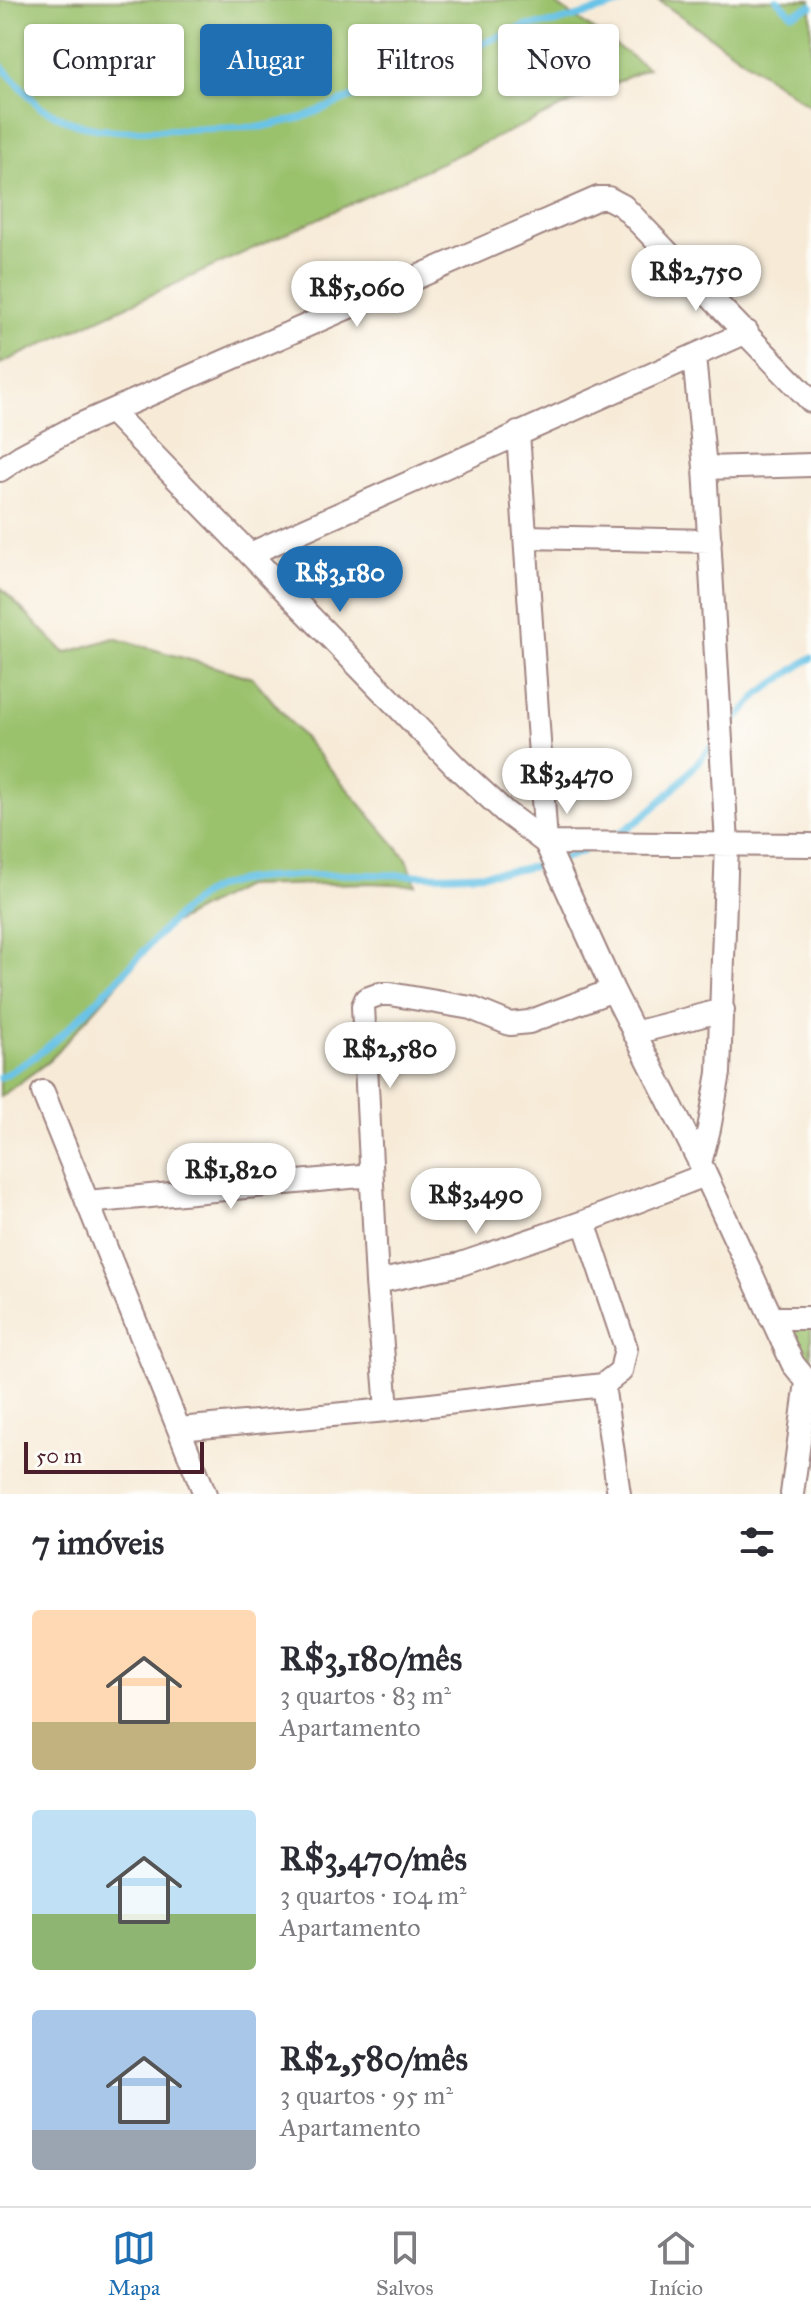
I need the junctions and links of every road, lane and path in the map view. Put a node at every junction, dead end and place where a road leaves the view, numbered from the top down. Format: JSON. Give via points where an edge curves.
{"nodes":[{"id":1,"x":747,"y":332,"type":"junction"},
{"id":2,"x":694,"y":357,"type":"junction"},
{"id":3,"x":811,"y":401,"type":"edge"},
{"id":4,"x":112,"y":412,"type":"junction"},
{"id":5,"x":518,"y":433,"type":"junction"},
{"id":6,"x":811,"y":465,"type":"edge"},
{"id":7,"x":705,"y":468,"type":"junction"},
{"id":8,"x":0,"y":470,"type":"edge"},
{"id":9,"x":526,"y":537,"type":"junction"},
{"id":10,"x":710,"y":541,"type":"junction"},
{"id":11,"x":250,"y":554,"type":"junction"},
{"id":12,"x":546,"y":843,"type":"junction"},
{"id":13,"x":727,"y":844,"type":"junction"},
{"id":14,"x":811,"y":845,"type":"edge"},
{"id":15,"x":613,"y":990,"type":"junction"},
{"id":16,"x":723,"y":1010,"type":"junction"},
{"id":17,"x":634,"y":1033,"type":"junction"},
{"id":18,"x":43,"y":1092,"type":"dead end"},
{"id":19,"x":702,"y":1169,"type":"junction"},
{"id":20,"x":371,"y":1175,"type":"junction"},
{"id":21,"x":87,"y":1202,"type":"junction"},
{"id":22,"x":584,"y":1222,"type":"junction"},
{"id":23,"x":377,"y":1282,"type":"junction"},
{"id":24,"x":771,"y":1318,"type":"junction"},
{"id":25,"x":811,"y":1318,"type":"edge"},
{"id":26,"x":809,"y":1384,"type":"edge"},
{"id":27,"x":603,"y":1385,"type":"junction"},
{"id":28,"x":387,"y":1410,"type":"junction"},
{"id":29,"x":179,"y":1429,"type":"junction"},
{"id":30,"x":205,"y":1494,"type":"edge"},
{"id":31,"x":619,"y":1494,"type":"edge"},
{"id":32,"x":792,"y":1494,"type":"edge"}],
"edges":[{"from":1,"to":2,"type":"street"},
{"from":1,"to":3,"type":"street"},
{"from":1,"to":4,"type":"street","via":[[623,206],[598,198]]},
{"from":2,"to":5,"type":"street"},
{"from":2,"to":7,"type":"street"},
{"from":4,"to":8,"type":"street"},
{"from":4,"to":11,"type":"street"},
{"from":5,"to":9,"type":"street"},
{"from":5,"to":11,"type":"street"},
{"from":6,"to":7,"type":"street"},
{"from":7,"to":10,"type":"street"},
{"from":9,"to":10,"type":"street"},
{"from":9,"to":12,"type":"street"},
{"from":10,"to":13,"type":"street"},
{"from":11,"to":12,"type":"street","via":[[464,775]]},
{"from":12,"to":13,"type":"street"},
{"from":12,"to":15,"type":"street"},
{"from":13,"to":14,"type":"street"},
{"from":13,"to":16,"type":"street"},
{"from":15,"to":17,"type":"street"},
{"from":15,"to":20,"type":"street","via":[[529,1022],[510,1024],[471,1008],[390,994],[366,999]]},
{"from":16,"to":17,"type":"street"},
{"from":16,"to":19,"type":"street","via":[[715,1104]]},
{"from":17,"to":19,"type":"street"},
{"from":18,"to":21,"type":"street"},
{"from":19,"to":22,"type":"street"},
{"from":19,"to":24,"type":"street"},
{"from":20,"to":21,"type":"street"},
{"from":20,"to":23,"type":"street"},
{"from":21,"to":29,"type":"street"},
{"from":22,"to":23,"type":"street","via":[[461,1264]]},
{"from":22,"to":27,"type":"street","via":[[626,1348],[621,1371]]},
{"from":23,"to":28,"type":"street"},
{"from":24,"to":25,"type":"street"},
{"from":24,"to":26,"type":"street"},
{"from":26,"to":32,"type":"street"},
{"from":27,"to":28,"type":"street"},
{"from":27,"to":31,"type":"street"},
{"from":28,"to":29,"type":"street"},
{"from":29,"to":30,"type":"street"}]}
